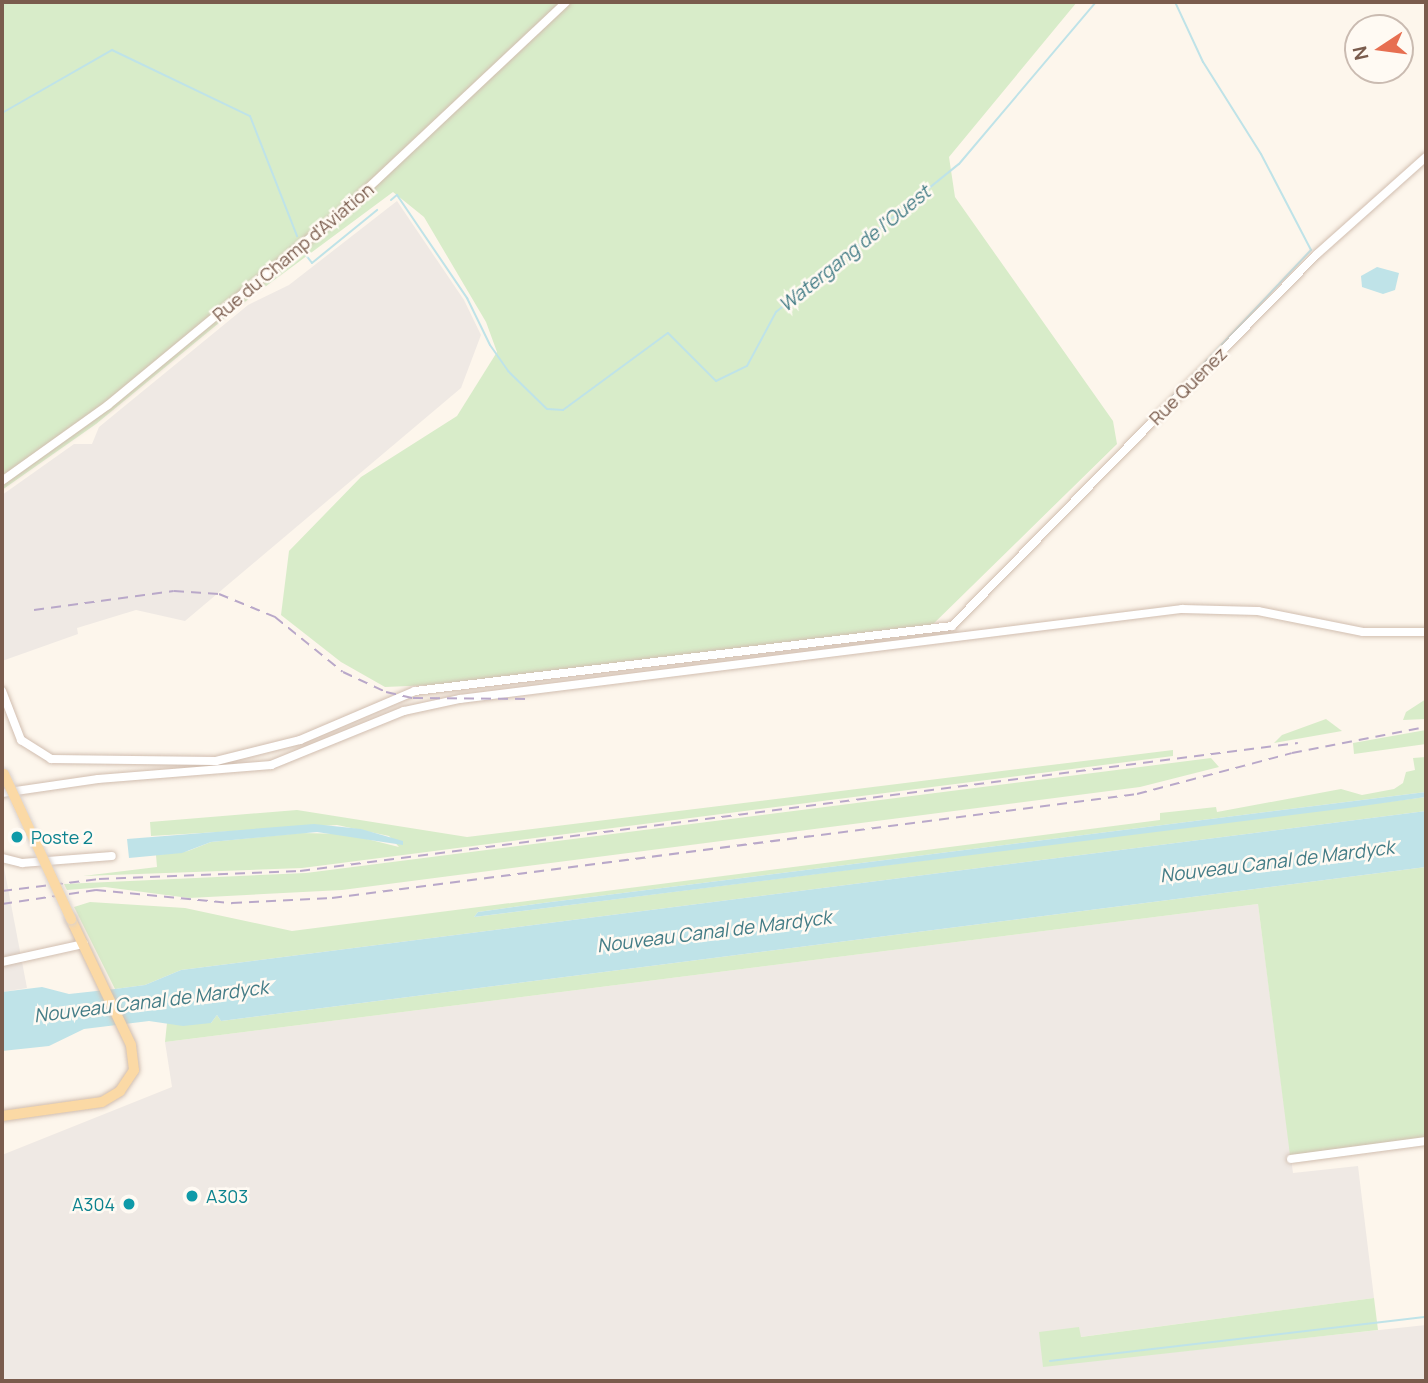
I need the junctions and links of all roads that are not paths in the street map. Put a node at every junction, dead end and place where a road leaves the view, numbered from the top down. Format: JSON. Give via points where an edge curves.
{"nodes":[{"id":1,"x":566,"y":2,"type":"edge"},
{"id":2,"x":1426,"y":157,"type":"edge"},
{"id":3,"x":2,"y":481,"type":"edge"},
{"id":4,"x":1426,"y":632,"type":"edge"},
{"id":5,"x":2,"y":691,"type":"edge"},
{"id":6,"x":3,"y":772,"type":"edge"},
{"id":7,"x":2,"y":793,"type":"edge"},
{"id":8,"x":112,"y":856,"type":"dead end"},
{"id":9,"x":2,"y":858,"type":"edge"},
{"id":10,"x":84,"y":944,"type":"junction"},
{"id":11,"x":2,"y":962,"type":"edge"},
{"id":12,"x":114,"y":1096,"type":"junction"},
{"id":13,"x":2,"y":1110,"type":"edge"},
{"id":14,"x":2,"y":1116,"type":"edge"},
{"id":15,"x":1426,"y":1141,"type":"edge"},
{"id":16,"x":1291,"y":1159,"type":"dead end"}],
"edges":[{"from":1,"to":3,"type":"street","name":"Rue du Champ d'Aviation","via":[[350,205],[116,399]]},
{"from":2,"to":5,"type":"street","name":"Rue Quenez","via":[[1317,254],[958,622],[872,638],[415,691],[285,746],[204,762],[51,759],[21,740]]},
{"from":4,"to":7,"type":"street","via":[[1363,632],[1258,611],[1182,609],[460,699],[404,711],[271,765],[98,779]]},
{"from":6,"to":10,"type":"main road","bridge":true},
{"from":8,"to":9,"type":"street","via":[[22,863]]},
{"from":10,"to":11,"type":"street"},
{"from":10,"to":12,"type":"main road","via":[[131,1045],[134,1070]]},
{"from":12,"to":13,"type":"main road"},
{"from":12,"to":14,"type":"main road","via":[[94,1104]]},
{"from":15,"to":16,"type":"street"}]}
